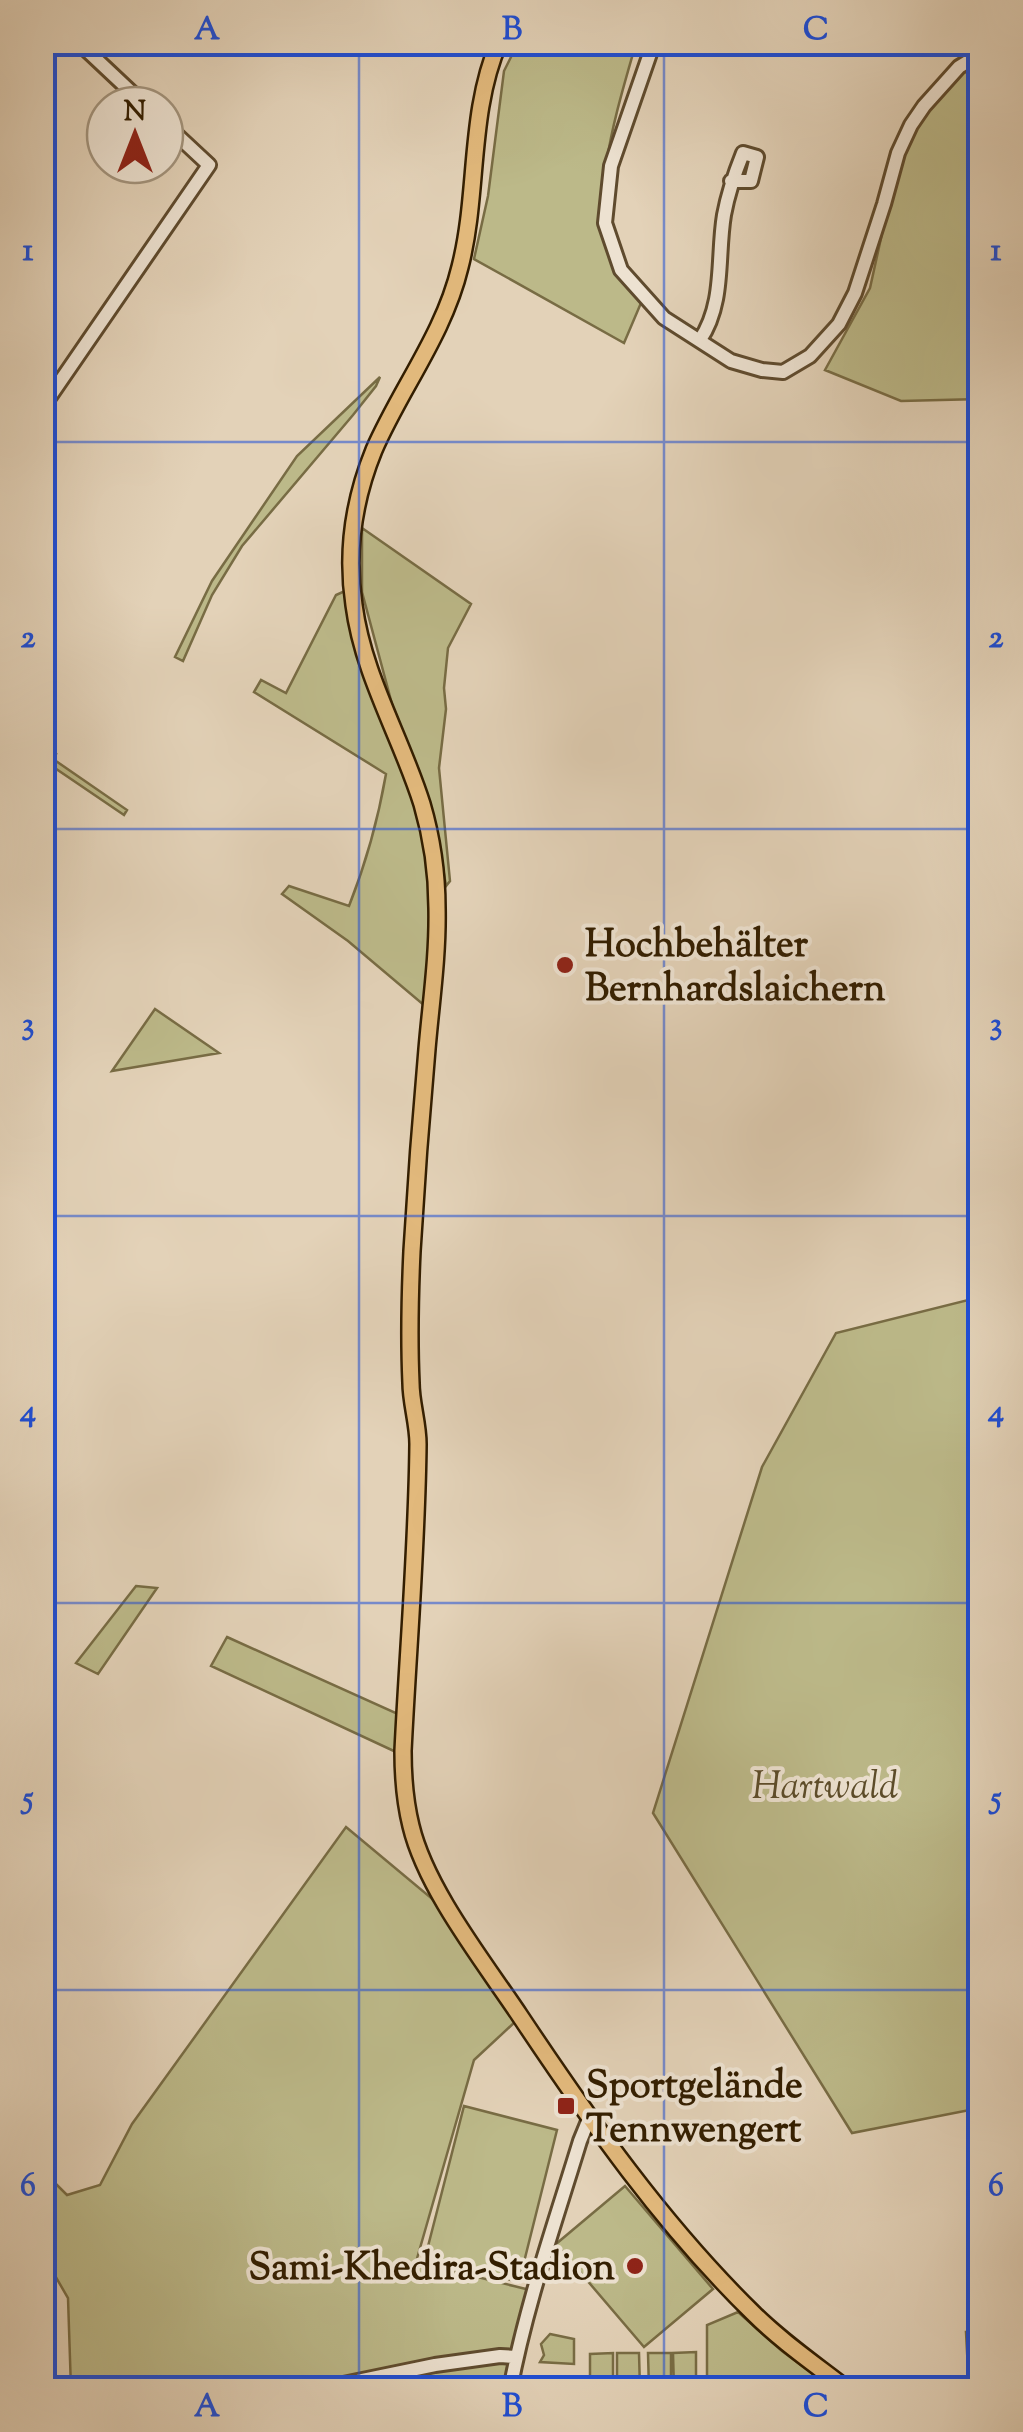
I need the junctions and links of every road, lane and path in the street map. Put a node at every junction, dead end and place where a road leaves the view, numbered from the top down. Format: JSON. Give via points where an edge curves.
{"nodes":[{"id":1,"x":78,"y":42,"type":"edge"},
{"id":2,"x":498,"y":42,"type":"edge"},
{"id":3,"x":654,"y":42,"type":"edge"},
{"id":4,"x":980,"y":54,"type":"edge"},
{"id":5,"x":124,"y":85,"type":"edge"},
{"id":6,"x":185,"y":143,"type":"edge"},
{"id":7,"x":732,"y":181,"type":"dead end"},
{"id":8,"x":700,"y":340,"type":"junction"},
{"id":9,"x":45,"y":399,"type":"edge"},
{"id":10,"x":589,"y":2119,"type":"junction"},
{"id":11,"x":516,"y":2357,"type":"junction"},
{"id":12,"x":314,"y":2390,"type":"edge"},
{"id":13,"x":510,"y":2390,"type":"edge"},
{"id":14,"x":848,"y":2390,"type":"edge"}],
"edges":[{"from":1,"to":5,"type":"street"},
{"from":2,"to":10,"type":"main road","via":[[481,102],[460,268],[448,306],[374,451],[351,551],[364,652],[416,788],[434,856],[437,930],[412,1255],[417,1508],[403,1784],[414,1838],[440,1894]]},
{"from":3,"to":8,"type":"street","via":[[611,166],[605,223],[621,270],[664,318]]},
{"from":4,"to":8,"type":"street","via":[[960,66],[912,125],[855,293],[840,324],[810,356],[783,372],[762,370]]},
{"from":6,"to":9,"type":"street","via":[[209,165]]},
{"from":7,"to":8,"type":"street","via":[[716,306]]},
{"from":10,"to":11,"type":"street"},
{"from":10,"to":14,"type":"main road","via":[[754,2314]]},
{"from":11,"to":12,"type":"street","via":[[435,2365]]},
{"from":11,"to":13,"type":"street"}]}
